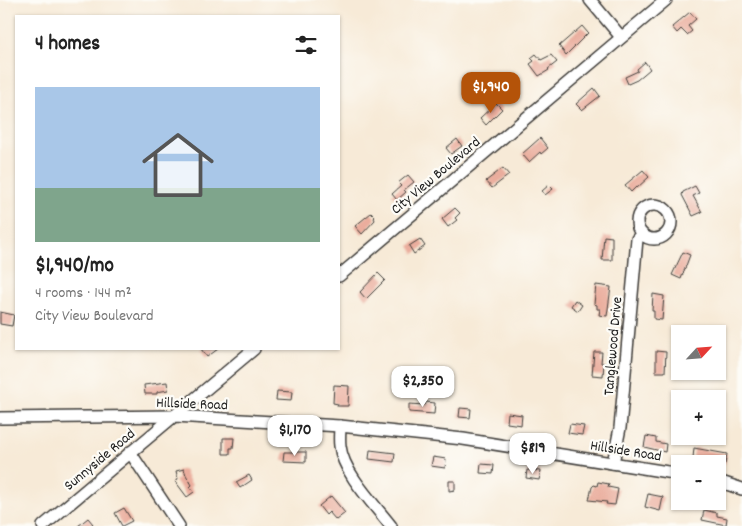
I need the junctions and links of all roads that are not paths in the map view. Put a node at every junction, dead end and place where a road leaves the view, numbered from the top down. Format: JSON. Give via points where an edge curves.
{"nodes":[{"id":1,"x":590,"y":0,"type":"edge"},
{"id":2,"x":666,"y":0,"type":"edge"},
{"id":3,"x":621,"y":37,"type":"junction"},
{"id":4,"x":642,"y":234,"type":"dead end"},
{"id":5,"x":340,"y":275,"type":"edge"},
{"id":6,"x":253,"y":350,"type":"edge"},
{"id":7,"x":175,"y":416,"type":"junction"},
{"id":8,"x":0,"y":418,"type":"edge"},
{"id":9,"x":340,"y":426,"type":"junction"},
{"id":10,"x":130,"y":452,"type":"junction"},
{"id":11,"x":613,"y":463,"type":"junction"},
{"id":12,"x":671,"y":473,"type":"edge"},
{"id":13,"x":726,"y":484,"type":"edge"},
{"id":14,"x":742,"y":489,"type":"edge"},
{"id":15,"x":43,"y":526,"type":"edge"},
{"id":16,"x":179,"y":526,"type":"edge"},
{"id":17,"x":391,"y":526,"type":"edge"}],
"edges":[{"from":1,"to":3,"type":"street"},
{"from":2,"to":3,"type":"street","name":"City View Boulevard"},
{"from":3,"to":5,"type":"street","name":"City View Boulevard"},
{"from":4,"to":11,"type":"street","name":"Tanglewood Drive","via":[[637,239],[620,428]]},
{"from":6,"to":7,"type":"street"},
{"from":7,"to":8,"type":"street","name":"Hillside Road"},
{"from":7,"to":9,"type":"street","name":"Hillside Road"},
{"from":7,"to":10,"type":"street","name":"Sunnyside Road"},
{"from":9,"to":11,"type":"street","name":"Hillside Road","via":[[463,440]]},
{"from":9,"to":17,"type":"street","via":[[339,444],[344,461]]},
{"from":10,"to":15,"type":"street","name":"Sunnyside Road"},
{"from":10,"to":16,"type":"street"},
{"from":11,"to":12,"type":"street","name":"Hillside Road"},
{"from":13,"to":14,"type":"street"}]}
